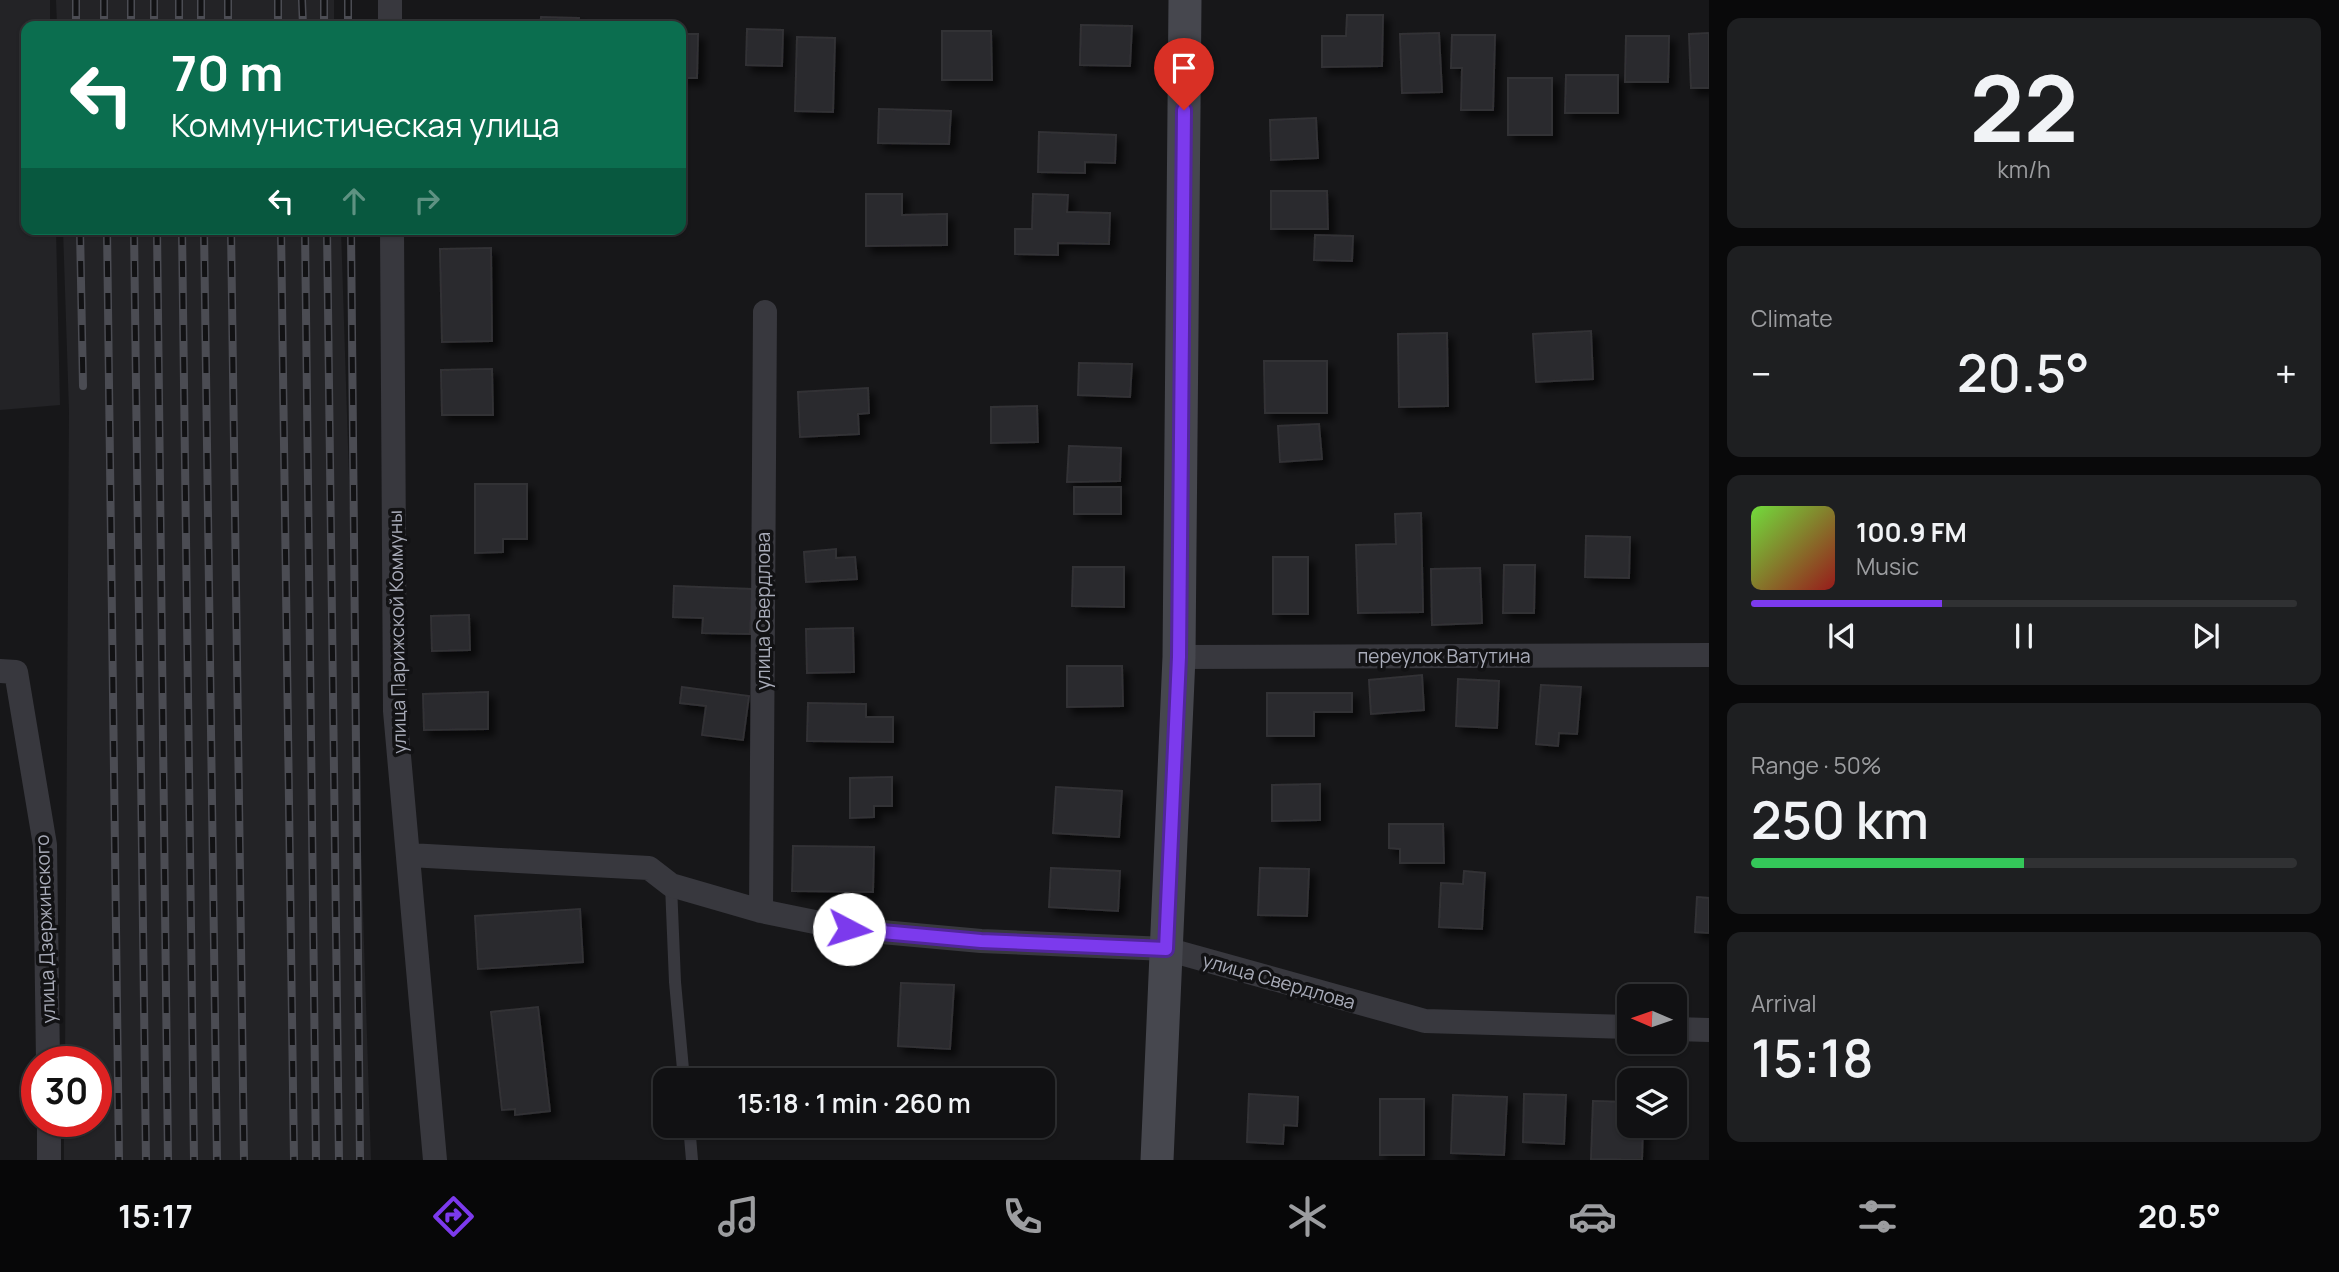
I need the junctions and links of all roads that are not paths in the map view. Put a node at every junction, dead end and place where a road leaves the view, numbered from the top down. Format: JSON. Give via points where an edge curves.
{"nodes":[{"id":1,"x":390,"y":0,"type":"edge"},
{"id":2,"x":1185,"y":0,"type":"edge"},
{"id":3,"x":390,"y":21,"type":"edge"},
{"id":4,"x":392,"y":235,"type":"edge"},
{"id":5,"x":765,"y":312,"type":"dead end"},
{"id":6,"x":1709,"y":655,"type":"edge"},
{"id":7,"x":1179,"y":657,"type":"junction"},
{"id":8,"x":8,"y":671,"type":"edge"},
{"id":9,"x":409,"y":855,"type":"junction"},
{"id":10,"x":671,"y":886,"type":"junction"},
{"id":11,"x":761,"y":911,"type":"junction"},
{"id":12,"x":1166,"y":949,"type":"junction"},
{"id":13,"x":1617,"y":1027,"type":"edge"},
{"id":14,"x":1687,"y":1029,"type":"edge"},
{"id":15,"x":1709,"y":1030,"type":"edge"},
{"id":16,"x":48,"y":1046,"type":"edge"},
{"id":17,"x":683,"y":1068,"type":"edge"},
{"id":18,"x":49,"y":1137,"type":"edge"},
{"id":19,"x":690,"y":1138,"type":"edge"},
{"id":20,"x":49,"y":1160,"type":"edge"},
{"id":21,"x":435,"y":1160,"type":"edge"},
{"id":22,"x":692,"y":1160,"type":"edge"},
{"id":23,"x":1157,"y":1160,"type":"edge"}],
"edges":[{"from":1,"to":3,"type":"street"},
{"from":2,"to":7,"type":"street"},
{"from":4,"to":9,"type":"street","name":"улица Парижской Коммуны","via":[[395,711]]},
{"from":5,"to":11,"type":"street","name":"улица Свердлова"},
{"from":6,"to":7,"type":"street","name":"переулок Ватутина"},
{"from":7,"to":12,"type":"street"},
{"from":8,"to":16,"type":"street","name":"улица Дзержинского","via":[[45,845]]},
{"from":9,"to":10,"type":"street","name":"улица Свердлова","via":[[649,868]]},
{"from":9,"to":21,"type":"street","name":"улица Парижской Коммуны"},
{"from":10,"to":11,"type":"street","name":"улица Свердлова"},
{"from":10,"to":17,"type":"lane"},
{"from":11,"to":12,"type":"street","name":"улица Свердлова","via":[[849,929],[981,941]]},
{"from":12,"to":13,"type":"street","name":"улица Свердлова","via":[[1424,1021]]},
{"from":12,"to":23,"type":"street"},
{"from":14,"to":15,"type":"street"},
{"from":18,"to":20,"type":"street"},
{"from":19,"to":22,"type":"lane"}]}
